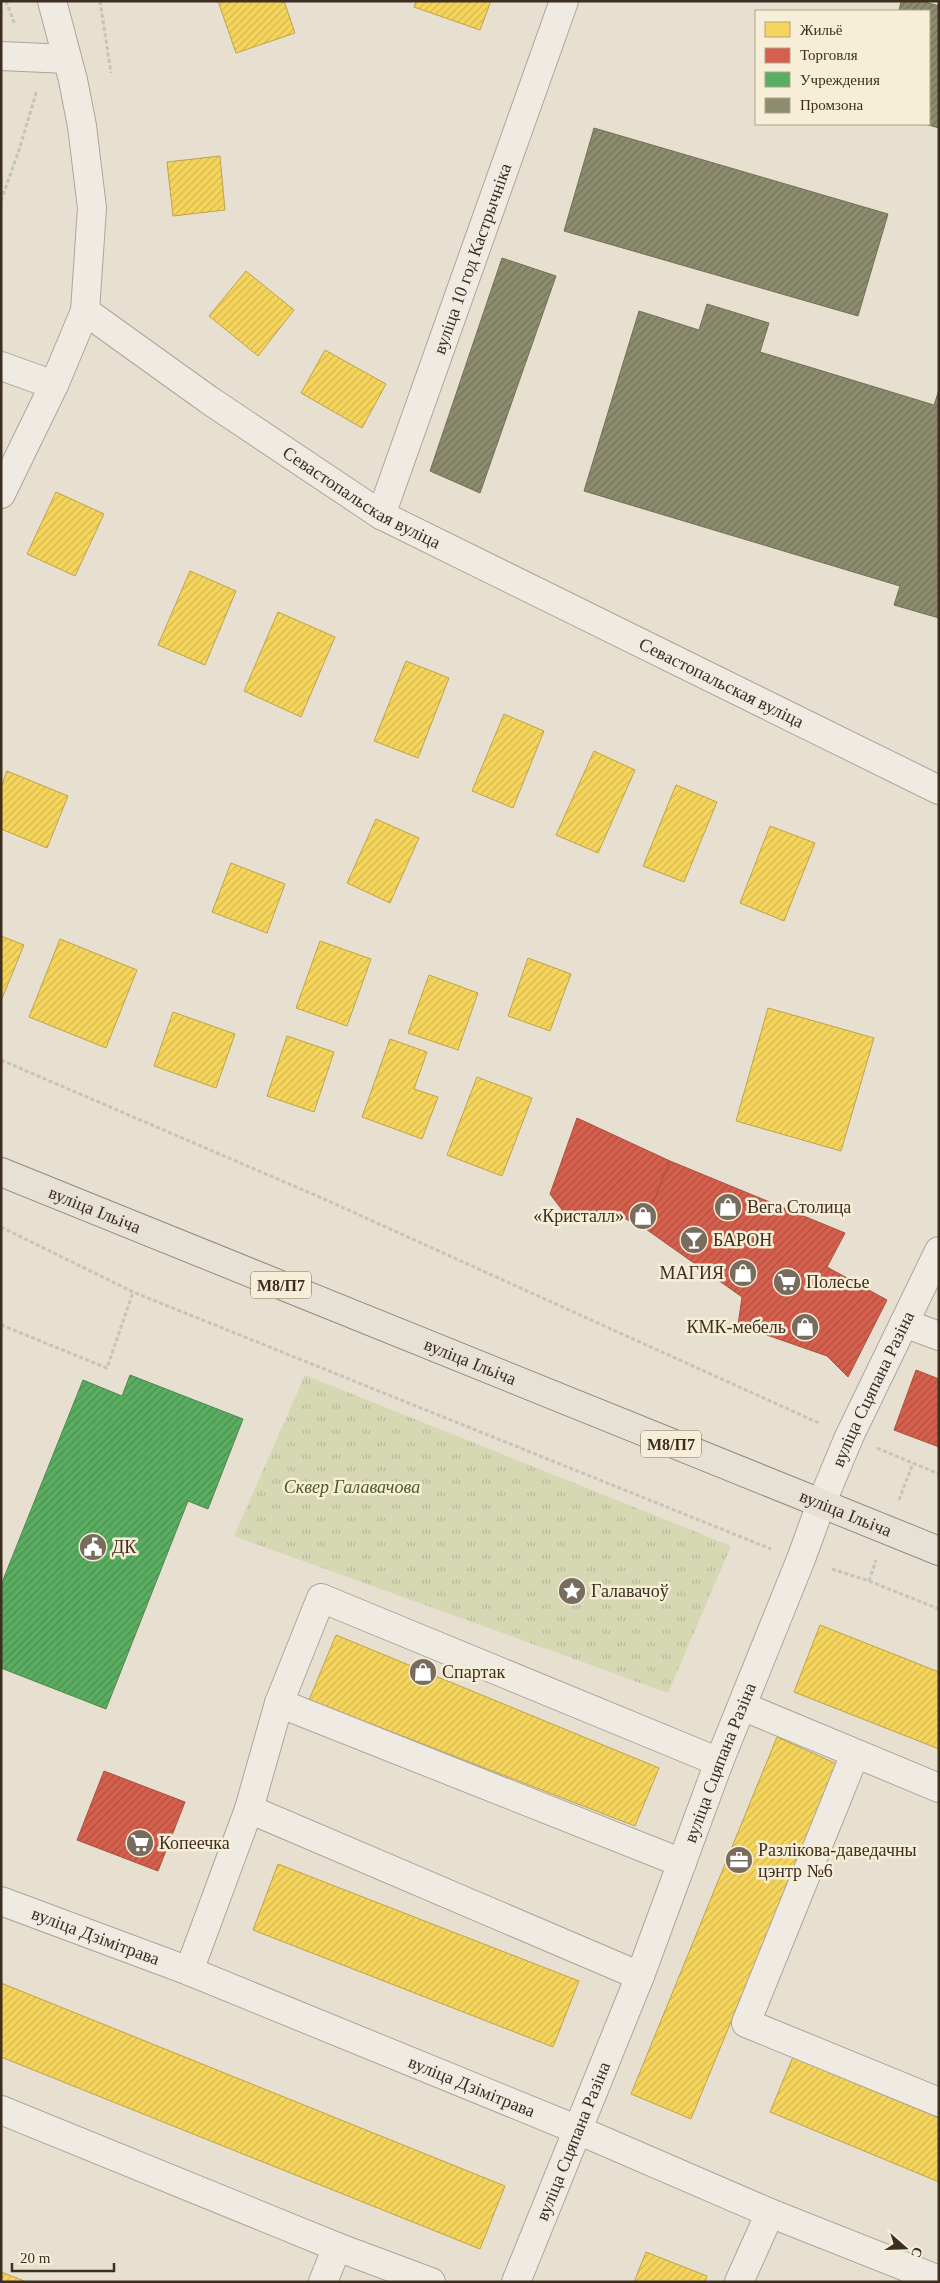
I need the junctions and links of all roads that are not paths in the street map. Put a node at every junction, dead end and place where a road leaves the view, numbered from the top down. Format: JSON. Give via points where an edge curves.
{"nodes":[{"id":1,"x":52,"y":1,"type":"edge"},
{"id":2,"x":564,"y":1,"type":"edge"},
{"id":3,"x":1,"y":56,"type":"edge"},
{"id":4,"x":68,"y":59,"type":"junction"},
{"id":5,"x":86,"y":311,"type":"junction"},
{"id":6,"x":1,"y":366,"type":"edge"},
{"id":7,"x":54,"y":385,"type":"junction"},
{"id":8,"x":1,"y":494,"type":"edge"},
{"id":9,"x":381,"y":515,"type":"junction"},
{"id":10,"x":939,"y":790,"type":"edge"},
{"id":11,"x":1,"y":1172,"type":"edge"},
{"id":12,"x":939,"y":1251,"type":"edge"},
{"id":13,"x":904,"y":1323,"type":"junction"},
{"id":14,"x":939,"y":1336,"type":"edge"},
{"id":15,"x":821,"y":1504,"type":"junction"},
{"id":16,"x":939,"y":1550,"type":"edge"},
{"id":17,"x":279,"y":1704,"type":"junction"},
{"id":18,"x":742,"y":1706,"type":"junction"},
{"id":19,"x":855,"y":1754,"type":"junction"},
{"id":20,"x":719,"y":1762,"type":"junction"},
{"id":21,"x":939,"y":1788,"type":"edge"},
{"id":22,"x":249,"y":1809,"type":"junction"},
{"id":23,"x":682,"y":1862,"type":"junction"},
{"id":24,"x":1,"y":1900,"type":"edge"},
{"id":25,"x":189,"y":1971,"type":"junction"},
{"id":26,"x":640,"y":1976,"type":"junction"},
{"id":27,"x":939,"y":2102,"type":"edge"},
{"id":28,"x":1,"y":2110,"type":"edge"},
{"id":29,"x":578,"y":2130,"type":"junction"},
{"id":30,"x":770,"y":2213,"type":"junction"},
{"id":31,"x":337,"y":2248,"type":"junction"},
{"id":32,"x":939,"y":2280,"type":"edge"},
{"id":33,"x":323,"y":2282,"type":"edge"},
{"id":34,"x":431,"y":2282,"type":"edge"},
{"id":35,"x":516,"y":2282,"type":"edge"},
{"id":36,"x":739,"y":2282,"type":"edge"}],
"edges":[{"from":1,"to":4,"type":"street"},
{"from":2,"to":9,"type":"street","name":"вуліца 10 год Кастрычніка"},
{"from":3,"to":4,"type":"street"},
{"from":4,"to":5,"type":"street","via":[[82,126],[92,208]]},
{"from":5,"to":7,"type":"street"},
{"from":5,"to":9,"type":"street","name":"Севастопальская вуліца","via":[[209,400]]},
{"from":6,"to":7,"type":"street"},
{"from":7,"to":8,"type":"street"},
{"from":9,"to":10,"type":"street","name":"Севастопальская вуліца"},
{"from":11,"to":15,"type":"main road","name":"вуліца Ільіча","number":"М8/П7"},
{"from":12,"to":13,"type":"street","name":"вуліца Сцяпана Разіна"},
{"from":13,"to":14,"type":"street"},
{"from":13,"to":15,"type":"street","name":"вуліца Сцяпана Разіна"},
{"from":15,"to":16,"type":"main road","name":"вуліца Ільіча","number":"М8/П7"},
{"from":15,"to":18,"type":"street","name":"вуліца Сцяпана Разіна"},
{"from":17,"to":20,"type":"street","via":[[321,1598]]},
{"from":17,"to":22,"type":"street"},
{"from":17,"to":23,"type":"street"},
{"from":18,"to":19,"type":"street"},
{"from":18,"to":20,"type":"street","name":"вуліца Сцяпана Разіна"},
{"from":19,"to":21,"type":"street"},
{"from":19,"to":27,"type":"street","via":[[746,2023]]},
{"from":20,"to":23,"type":"street","name":"вуліца Сцяпана Разіна"},
{"from":22,"to":25,"type":"street"},
{"from":22,"to":26,"type":"street"},
{"from":23,"to":26,"type":"street","name":"вуліца Сцяпана Разіна"},
{"from":24,"to":25,"type":"street","name":"вуліца Дзімітрава"},
{"from":25,"to":29,"type":"street","name":"вуліца Дзімітрава"},
{"from":26,"to":29,"type":"street","name":"вуліца Сцяпана Разіна"},
{"from":28,"to":31,"type":"street"},
{"from":29,"to":30,"type":"street","name":"вуліца Дзімітрава"},
{"from":29,"to":35,"type":"street","name":"вуліца Сцяпана Разіна"},
{"from":30,"to":32,"type":"street","name":"вуліца Дзімітрава"},
{"from":30,"to":36,"type":"street"},
{"from":31,"to":33,"type":"street"},
{"from":31,"to":34,"type":"street"}]}
